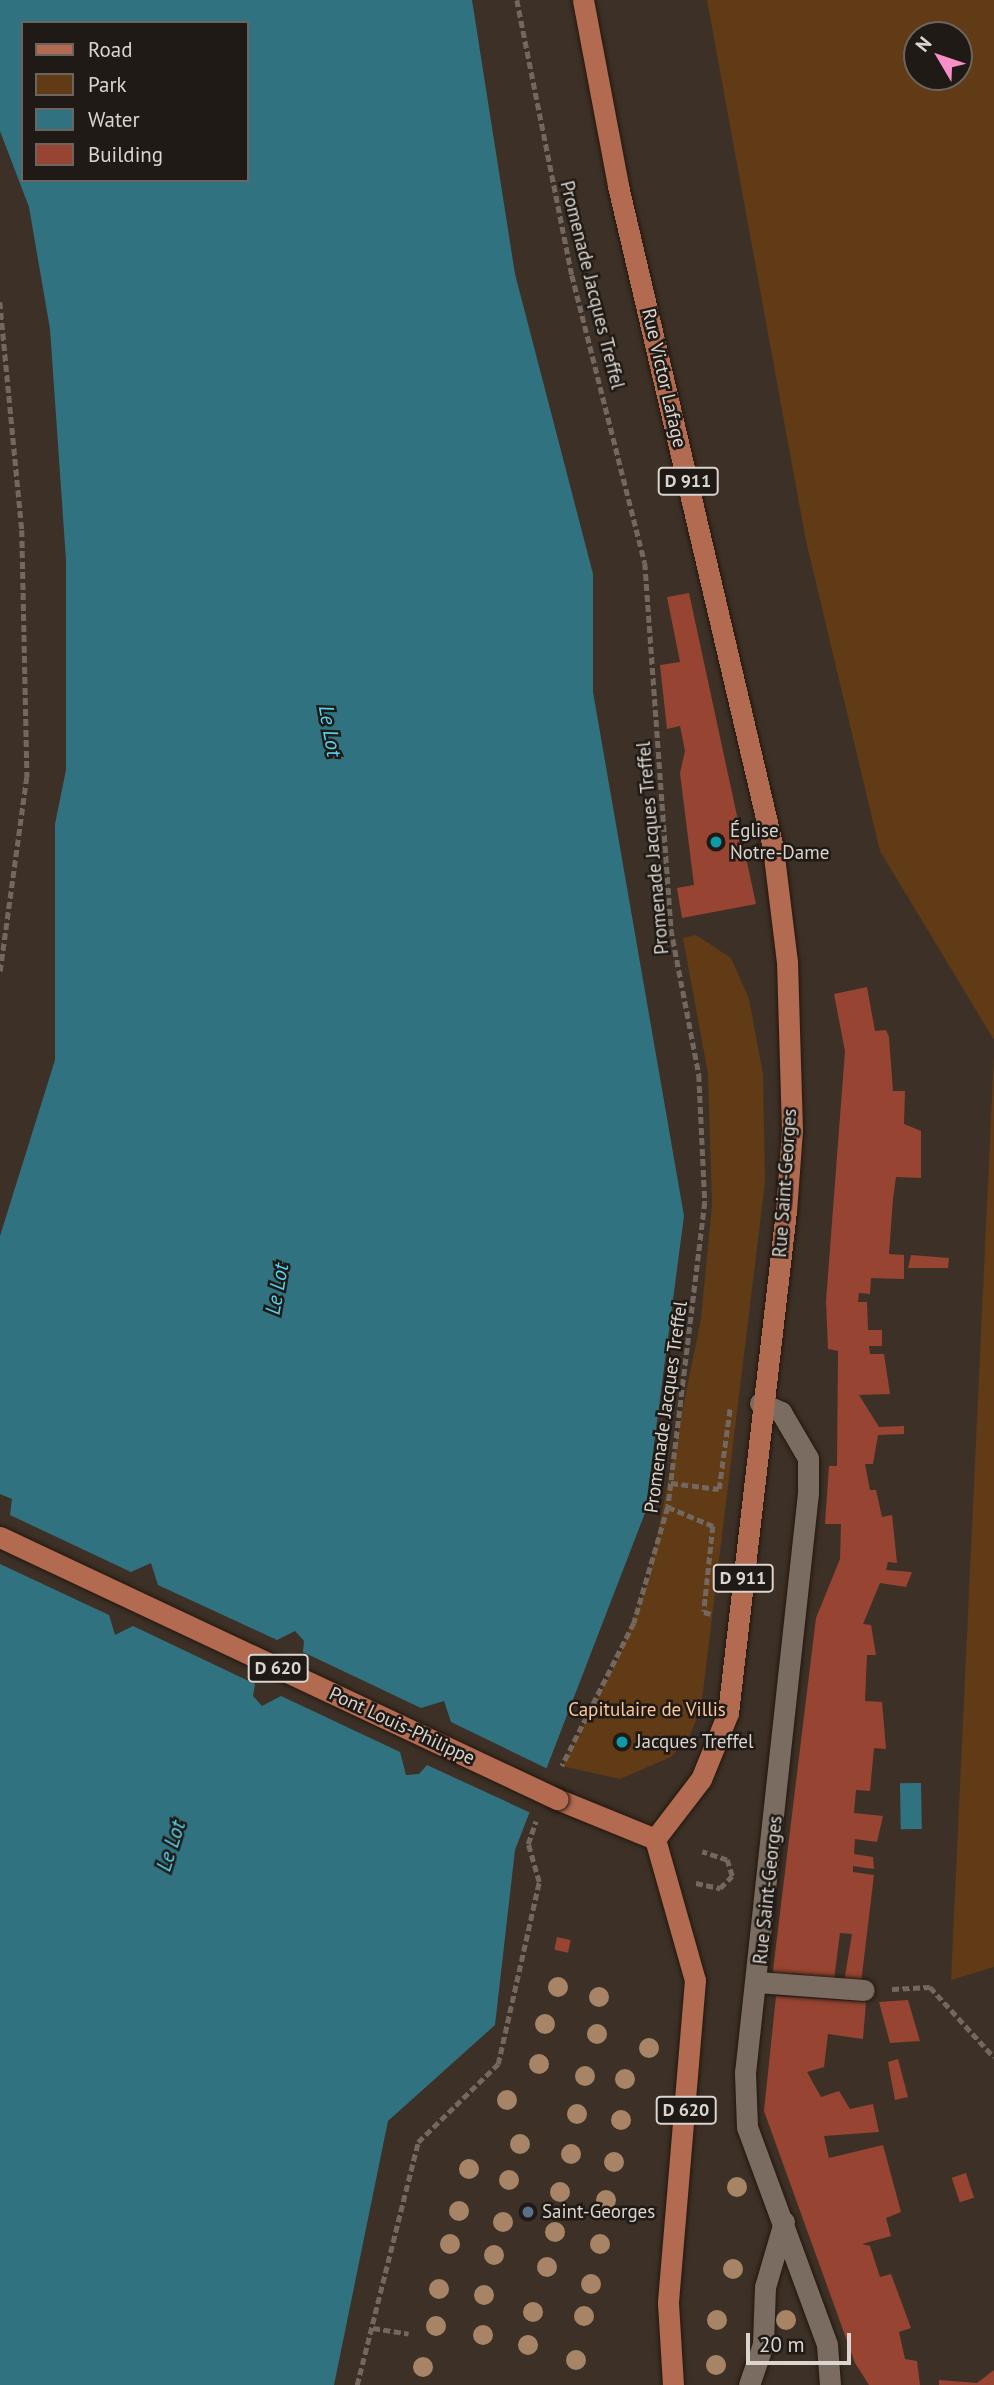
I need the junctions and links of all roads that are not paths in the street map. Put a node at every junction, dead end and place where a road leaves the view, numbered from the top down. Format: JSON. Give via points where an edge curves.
{"nodes":[{"id":1,"x":583,"y":0,"type":"edge"},
{"id":2,"x":787,"y":962,"type":"joint"},
{"id":3,"x":761,"y":1398,"type":"junction"},
{"id":4,"x":0,"y":1536,"type":"edge"},
{"id":5,"x":655,"y":1839,"type":"junction"},
{"id":6,"x":758,"y":1982,"type":"junction"},
{"id":7,"x":864,"y":1990,"type":"road end"},
{"id":8,"x":784,"y":2222,"type":"junction"},
{"id":9,"x":673,"y":2385,"type":"edge"},
{"id":10,"x":749,"y":2385,"type":"edge"},
{"id":11,"x":830,"y":2385,"type":"edge"}],
"edges":[{"from":1,"to":2,"type":"main road","name":"Rue Victor Lafage","number":"D 911","via":[[618,186],[773,848]]},
{"from":2,"to":3,"type":"main road","name":"Rue Saint-Georges","number":"D 911","via":[[792,1130]]},
{"from":3,"to":5,"type":"main road","name":"Rue Saint-Georges","number":"D 911","via":[[739,1617],[719,1744],[701,1780]]},
{"from":3,"to":6,"type":"street","name":"Rue Saint-Georges","via":[[782,1412],[808,1458]]},
{"from":4,"to":5,"type":"main road","name":"Pont Louis-Philippe","number":"D 620","bridge":true,"via":[[557,1799]]},
{"from":5,"to":9,"type":"main road","number":"D 620","via":[[695,1980],[668,2303]]},
{"from":6,"to":7,"type":"street"},
{"from":6,"to":8,"type":"street","name":"Rue Saint-Georges","via":[[745,2073],[747,2127]]},
{"from":8,"to":10,"type":"street","via":[[765,2287],[763,2344]]},
{"from":8,"to":11,"type":"street","name":"Rue Saint-Georges","via":[[827,2345]]}]}
